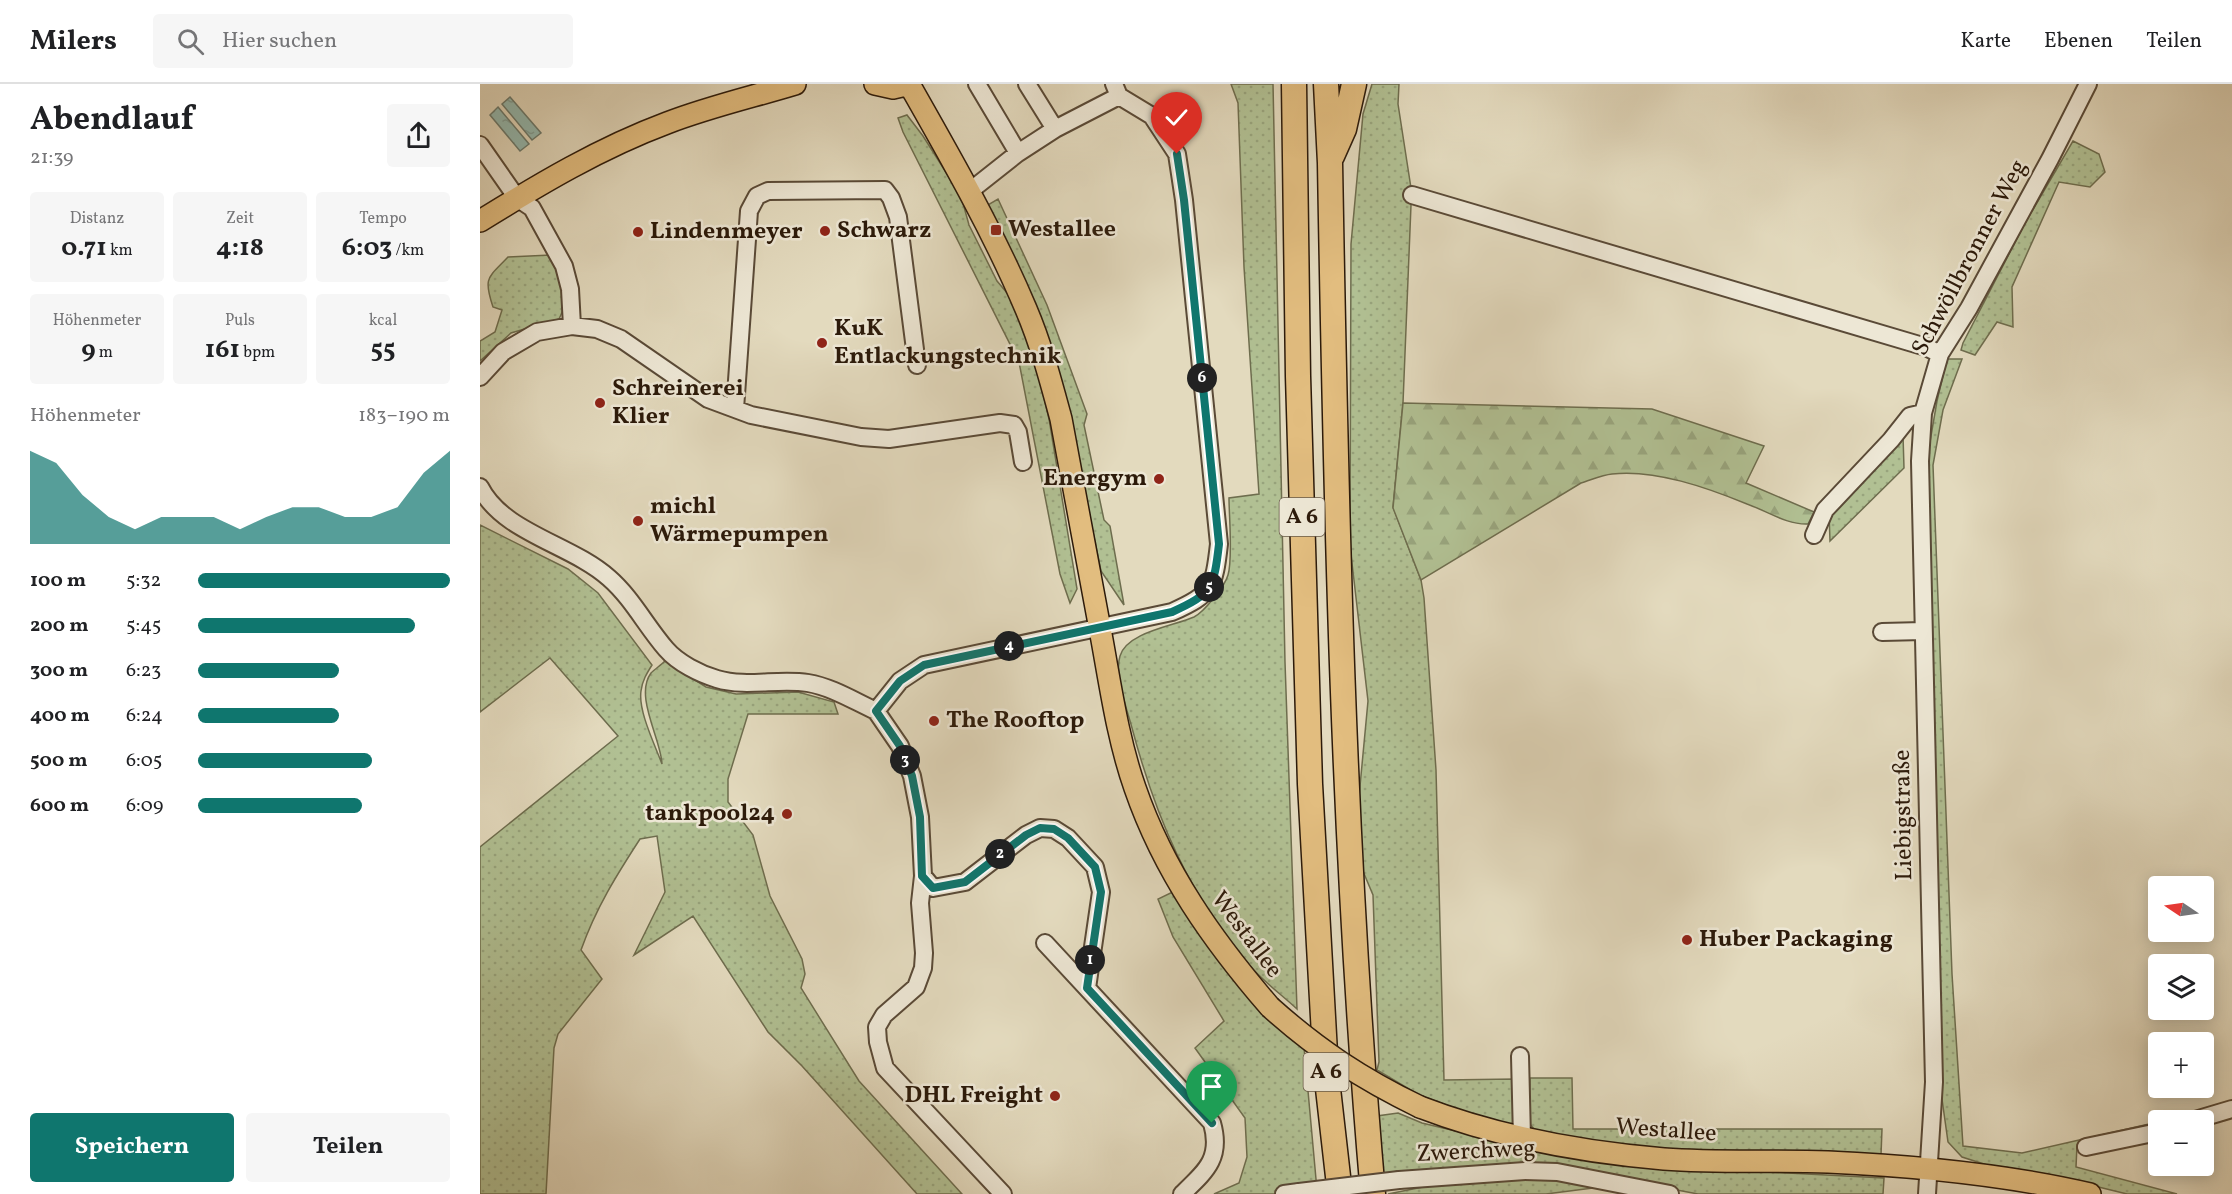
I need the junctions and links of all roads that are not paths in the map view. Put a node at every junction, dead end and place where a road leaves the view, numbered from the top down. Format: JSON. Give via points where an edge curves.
{"nodes":[{"id":1,"x":795,"y":84,"type":"edge"},
{"id":2,"x":875,"y":84,"type":"edge"},
{"id":3,"x":910,"y":84,"type":"edge"},
{"id":4,"x":977,"y":84,"type":"edge"},
{"id":5,"x":1027,"y":84,"type":"edge"},
{"id":6,"x":1293,"y":84,"type":"edge"},
{"id":7,"x":1326,"y":84,"type":"edge"},
{"id":8,"x":1354,"y":84,"type":"edge"},
{"id":9,"x":2088,"y":84,"type":"edge"},
{"id":10,"x":1116,"y":90,"type":"edge"},
{"id":11,"x":1054,"y":129,"type":"junction"},
{"id":12,"x":480,"y":145,"type":"edge"},
{"id":13,"x":1017,"y":153,"type":"junction"},
{"id":14,"x":1330,"y":163,"type":"junction"},
{"id":15,"x":970,"y":191,"type":"junction"},
{"id":16,"x":1412,"y":195,"type":"dead end"},
{"id":17,"x":517,"y":198,"type":"junction"},
{"id":18,"x":480,"y":221,"type":"edge"},
{"id":19,"x":573,"y":326,"type":"junction"},
{"id":20,"x":1940,"y":354,"type":"junction"},
{"id":21,"x":916,"y":364,"type":"dead end"},
{"id":22,"x":480,"y":377,"type":"edge"},
{"id":23,"x":735,"y":409,"type":"junction"},
{"id":24,"x":1923,"y":413,"type":"junction"},
{"id":25,"x":1920,"y":461,"type":"joint"},
{"id":26,"x":1023,"y":462,"type":"dead end"},
{"id":27,"x":480,"y":487,"type":"edge"},
{"id":28,"x":1814,"y":535,"type":"dead end"},
{"id":29,"x":1100,"y":628,"type":"junction"},
{"id":30,"x":1923,"y":631,"type":"junction"},
{"id":31,"x":1882,"y":632,"type":"dead end"},
{"id":32,"x":876,"y":711,"type":"junction"},
{"id":33,"x":928,"y":882,"type":"junction"},
{"id":34,"x":1045,"y":943,"type":"dead end"},
{"id":35,"x":1087,"y":988,"type":"junction"},
{"id":36,"x":1520,"y":1056,"type":"dead end"},
{"id":37,"x":2232,"y":1109,"type":"edge"},
{"id":38,"x":2214,"y":1114,"type":"edge"},
{"id":39,"x":2148,"y":1134,"type":"edge"},
{"id":40,"x":1522,"y":1138,"type":"junction"},
{"id":41,"x":2086,"y":1147,"type":"dead end"},
{"id":42,"x":1930,"y":1168,"type":"junction"},
{"id":43,"x":1292,"y":1193,"type":"edge"},
{"id":44,"x":1662,"y":1193,"type":"edge"},
{"id":45,"x":1003,"y":1194,"type":"edge"},
{"id":46,"x":1182,"y":1194,"type":"edge"},
{"id":47,"x":1340,"y":1194,"type":"edge"},
{"id":48,"x":1373,"y":1194,"type":"edge"},
{"id":49,"x":1927,"y":1194,"type":"edge"},
{"id":50,"x":2090,"y":1194,"type":"edge"}],
"edges":[{"from":1,"to":17,"type":"main road","via":[[669,122],[610,146]]},
{"from":2,"to":3,"type":"main road","via":[[893,88]]},
{"from":3,"to":15,"type":"main road","name":"Westallee"},
{"from":4,"to":13,"type":"street"},
{"from":5,"to":11,"type":"street"},
{"from":6,"to":47,"type":"highway","number":"A 6","via":[[1310,784],[1326,1071]]},
{"from":7,"to":14,"type":"highway","number":"A 6"},
{"from":8,"to":14,"type":"highway","via":[[1344,129]]},
{"from":9,"to":20,"type":"street","name":"Schwöllbronner Weg","via":[[1969,308]]},
{"from":10,"to":11,"type":"street"},
{"from":10,"to":29,"type":"street","via":[[1152,116],[1177,154],[1219,544],[1216,574],[1208,591],[1194,602],[1172,612]]},
{"from":11,"to":13,"type":"street"},
{"from":12,"to":17,"type":"street"},
{"from":13,"to":15,"type":"street"},
{"from":14,"to":48,"type":"highway","number":"A 6","via":[[1341,673],[1360,1046]]},
{"from":15,"to":29,"type":"main road","name":"Westallee","via":[[1026,310],[1049,376],[1061,419]]},
{"from":16,"to":20,"type":"street"},
{"from":17,"to":18,"type":"main road"},
{"from":17,"to":19,"type":"street","via":[[532,208],[564,266]]},
{"from":19,"to":22,"type":"street","via":[[537,332],[503,352]]},
{"from":19,"to":23,"type":"street","via":[[597,329],[621,339],[708,399]]},
{"from":20,"to":24,"type":"street","name":"Schwöllbronner Weg"},
{"from":21,"to":23,"type":"street","via":[[898,217],[885,190],[768,191],[757,196],[749,211]]},
{"from":23,"to":26,"type":"street","via":[[861,437],[889,439],[1000,423],[1014,425]]},
{"from":24,"to":25,"type":"street","name":"Schwöllbronner Weg"},
{"from":24,"to":28,"type":"street","via":[[1910,416],[1825,510]]},
{"from":25,"to":30,"type":"street","name":"Liebigstraße"},
{"from":27,"to":32,"type":"street","via":[[486,499],[506,518],[584,559],[609,578],[636,607],[667,651],[694,670],[739,683],[809,683]]},
{"from":29,"to":32,"type":"street","via":[[924,665],[900,681]]},
{"from":29,"to":40,"type":"main road","name":"Westallee","bridge":true,"via":[[1116,718],[1135,788],[1162,854],[1191,906],[1229,960],[1270,1007],[1342,1065],[1420,1107],[1461,1123]]},
{"from":30,"to":31,"type":"street"},
{"from":30,"to":42,"type":"street","name":"Liebigstraße","via":[[1934,1083]]},
{"from":32,"to":33,"type":"street","via":[[900,746],[912,776]]},
{"from":33,"to":35,"type":"street","via":[[965,882],[1026,835],[1040,828],[1061,833],[1095,867],[1101,892]]},
{"from":33,"to":45,"type":"street","via":[[920,903],[923,968],[916,987],[884,1015],[878,1027],[878,1042],[885,1068]]},
{"from":34,"to":35,"type":"street"},
{"from":35,"to":46,"type":"street","via":[[1212,1123],[1214,1156],[1204,1174]]},
{"from":36,"to":40,"type":"street"},
{"from":37,"to":38,"type":"street"},
{"from":39,"to":41,"type":"street"},
{"from":40,"to":42,"type":"main road","name":"Westallee","via":[[1593,1152],[1665,1159]]},
{"from":42,"to":49,"type":"street"},
{"from":42,"to":50,"type":"main road","name":"Westallee"},
{"from":43,"to":44,"type":"street","name":"Zwerchweg","bridge":true,"via":[[1399,1180],[1536,1171]]}]}
